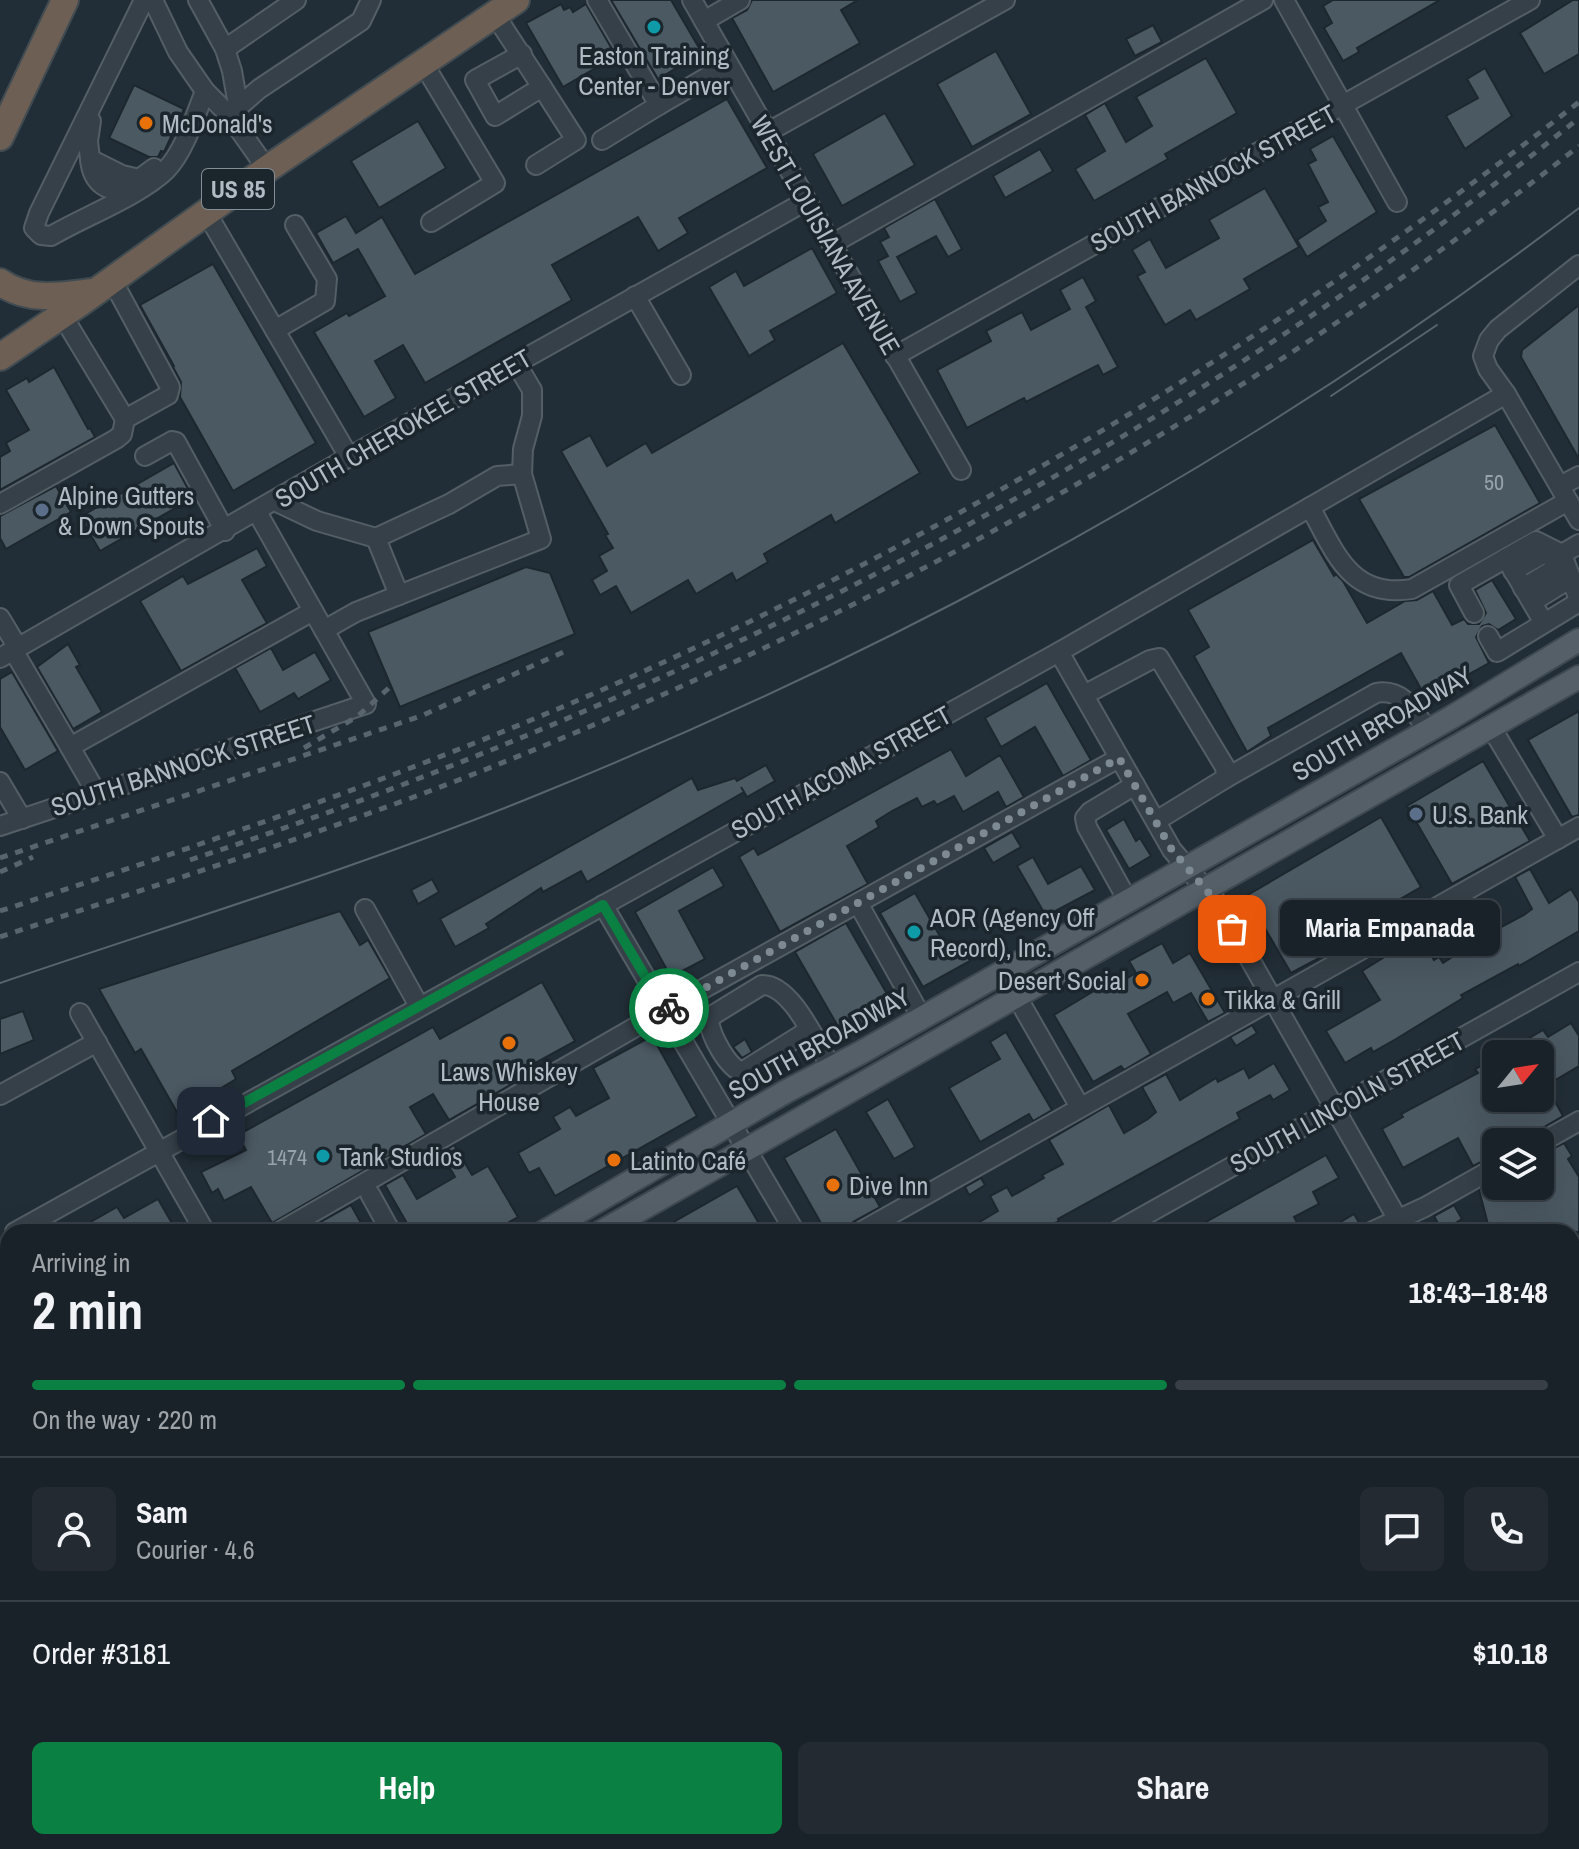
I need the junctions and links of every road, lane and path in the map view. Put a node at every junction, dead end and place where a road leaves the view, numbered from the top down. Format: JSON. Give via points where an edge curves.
{"nodes":[{"id":1,"x":65,"y":0,"type":"edge"},
{"id":2,"x":144,"y":0,"type":"edge"},
{"id":3,"x":153,"y":0,"type":"edge"},
{"id":4,"x":198,"y":0,"type":"edge"},
{"id":5,"x":296,"y":0,"type":"edge"},
{"id":6,"x":371,"y":0,"type":"edge"},
{"id":7,"x":597,"y":0,"type":"edge"},
{"id":8,"x":692,"y":0,"type":"edge"},
{"id":9,"x":740,"y":0,"type":"edge"},
{"id":10,"x":1005,"y":0,"type":"edge"},
{"id":11,"x":1263,"y":0,"type":"edge"},
{"id":12,"x":1284,"y":0,"type":"edge"},
{"id":13,"x":1530,"y":0,"type":"edge"},
{"id":14,"x":506,"y":7,"type":"edge"},
{"id":15,"x":704,"y":21,"type":"junction"},
{"id":16,"x":225,"y":49,"type":"junction"},
{"id":17,"x":522,"y":54,"type":"junction"},
{"id":18,"x":423,"y":63,"type":"junction"},
{"id":19,"x":728,"y":65,"type":"junction"},
{"id":20,"x":542,"y":87,"type":"junction"},
{"id":21,"x":203,"y":96,"type":"junction"},
{"id":22,"x":94,"y":102,"type":"junction"},
{"id":23,"x":659,"y":105,"type":"junction"},
{"id":24,"x":1343,"y":106,"type":"junction"},
{"id":25,"x":234,"y":110,"type":"junction"},
{"id":26,"x":768,"y":132,"type":"junction"},
{"id":27,"x":0,"y":137,"type":"edge"},
{"id":28,"x":602,"y":140,"type":"dead end"},
{"id":29,"x":536,"y":165,"type":"dead end"},
{"id":30,"x":267,"y":169,"type":"junction"},
{"id":31,"x":806,"y":201,"type":"junction"},
{"id":32,"x":1397,"y":202,"type":"dead end"},
{"id":33,"x":206,"y":212,"type":"junction"},
{"id":34,"x":431,"y":222,"type":"dead end"},
{"id":35,"x":295,"y":225,"type":"dead end"},
{"id":36,"x":832,"y":244,"type":"junction"},
{"id":37,"x":1579,"y":265,"type":"edge"},
{"id":38,"x":0,"y":282,"type":"edge"},
{"id":39,"x":104,"y":286,"type":"junction"},
{"id":40,"x":635,"y":296,"type":"junction"},
{"id":41,"x":62,"y":315,"type":"junction"},
{"id":42,"x":275,"y":330,"type":"junction"},
{"id":43,"x":895,"y":356,"type":"junction"},
{"id":44,"x":0,"y":357,"type":"edge"},
{"id":45,"x":516,"y":363,"type":"junction"},
{"id":46,"x":681,"y":375,"type":"dead end"},
{"id":47,"x":1506,"y":394,"type":"junction"},
{"id":48,"x":125,"y":419,"type":"junction"},
{"id":49,"x":145,"y":456,"type":"dead end"},
{"id":50,"x":349,"y":457,"type":"junction"},
{"id":51,"x":961,"y":470,"type":"dead end"},
{"id":52,"x":522,"y":474,"type":"junction"},
{"id":53,"x":1579,"y":476,"type":"edge"},
{"id":54,"x":1564,"y":494,"type":"junction"},
{"id":55,"x":275,"y":501,"type":"junction"},
{"id":56,"x":0,"y":504,"type":"edge"},
{"id":57,"x":1310,"y":507,"type":"junction"},
{"id":58,"x":257,"y":512,"type":"junction"},
{"id":59,"x":1579,"y":520,"type":"edge"},
{"id":60,"x":225,"y":531,"type":"junction"},
{"id":61,"x":376,"y":538,"type":"junction"},
{"id":62,"x":1566,"y":552,"type":"edge"},
{"id":63,"x":1526,"y":593,"type":"junction"},
{"id":64,"x":1576,"y":593,"type":"edge"},
{"id":65,"x":399,"y":595,"type":"junction"},
{"id":66,"x":313,"y":611,"type":"junction"},
{"id":67,"x":1474,"y":613,"type":"dead end"},
{"id":68,"x":0,"y":618,"type":"edge"},
{"id":69,"x":324,"y":630,"type":"junction"},
{"id":70,"x":1579,"y":640,"type":"edge"},
{"id":71,"x":10,"y":652,"type":"edge"},
{"id":72,"x":1059,"y":652,"type":"junction"},
{"id":73,"x":1527,"y":671,"type":"junction"},
{"id":74,"x":1579,"y":677,"type":"edge"},
{"id":75,"x":1084,"y":695,"type":"junction"},
{"id":76,"x":1491,"y":727,"type":"junction"},
{"id":77,"x":1428,"y":731,"type":"junction"},
{"id":78,"x":70,"y":747,"type":"junction"},
{"id":79,"x":1119,"y":758,"type":"junction"},
{"id":80,"x":1226,"y":778,"type":"junction"},
{"id":81,"x":0,"y":782,"type":"edge"},
{"id":82,"x":1135,"y":785,"type":"junction"},
{"id":83,"x":97,"y":794,"type":"junction"},
{"id":84,"x":22,"y":819,"type":"junction"},
{"id":85,"x":1156,"y":821,"type":"junction"},
{"id":86,"x":0,"y":826,"type":"edge"},
{"id":87,"x":1579,"y":827,"type":"edge"},
{"id":88,"x":1558,"y":839,"type":"junction"},
{"id":89,"x":1197,"y":878,"type":"junction"},
{"id":90,"x":1128,"y":901,"type":"junction"},
{"id":91,"x":858,"y":903,"type":"junction"},
{"id":92,"x":603,"y":905,"type":"junction"},
{"id":93,"x":365,"y":909,"type":"dead end"},
{"id":94,"x":1579,"y":972,"type":"edge"},
{"id":95,"x":1017,"y":997,"type":"junction"},
{"id":96,"x":1272,"y":998,"type":"junction"},
{"id":97,"x":419,"y":1006,"type":"junction"},
{"id":98,"x":665,"y":1010,"type":"junction"},
{"id":99,"x":80,"y":1013,"type":"dead end"},
{"id":100,"x":922,"y":1018,"type":"junction"},
{"id":101,"x":809,"y":1030,"type":"junction"},
{"id":102,"x":97,"y":1042,"type":"junction"},
{"id":103,"x":832,"y":1068,"type":"junction"},
{"id":104,"x":0,"y":1095,"type":"edge"},
{"id":105,"x":1080,"y":1107,"type":"junction"},
{"id":106,"x":1335,"y":1109,"type":"junction"},
{"id":107,"x":1579,"y":1121,"type":"edge"},
{"id":108,"x":739,"y":1135,"type":"junction"},
{"id":109,"x":1554,"y":1135,"type":"edge"},
{"id":110,"x":158,"y":1150,"type":"junction"},
{"id":111,"x":1482,"y":1176,"type":"edge"},
{"id":112,"x":370,"y":1194,"type":"dead end"},
{"id":113,"x":29,"y":1224,"type":"edge"},
{"id":114,"x":200,"y":1224,"type":"edge"},
{"id":115,"x":297,"y":1224,"type":"edge"},
{"id":116,"x":387,"y":1224,"type":"edge"},
{"id":117,"x":560,"y":1224,"type":"edge"},
{"id":118,"x":612,"y":1224,"type":"edge"},
{"id":119,"x":790,"y":1224,"type":"edge"},
{"id":120,"x":874,"y":1224,"type":"edge"},
{"id":121,"x":1129,"y":1224,"type":"edge"},
{"id":122,"x":1401,"y":1224,"type":"edge"},
{"id":123,"x":1405,"y":1224,"type":"edge"}],
"edges":[{"from":1,"to":27,"type":"highway"},
{"from":2,"to":22,"type":"street"},
{"from":3,"to":21,"type":"street"},
{"from":4,"to":16,"type":"street"},
{"from":5,"to":16,"type":"street"},
{"from":6,"to":25,"type":"street","via":[[361,21]]},
{"from":7,"to":23,"type":"street"},
{"from":8,"to":15,"type":"street","name":"WEST LOUISIANA AVENUE"},
{"from":9,"to":15,"type":"street"},
{"from":10,"to":26,"type":"street"},
{"from":11,"to":36,"type":"street"},
{"from":12,"to":24,"type":"street"},
{"from":13,"to":24,"type":"street","name":"SOUTH BANNOCK STREET"},
{"from":14,"to":17,"type":"street"},
{"from":14,"to":18,"type":"highway","number":"US 85"},
{"from":15,"to":19,"type":"street","name":"WEST LOUISIANA AVENUE"},
{"from":16,"to":25,"type":"street"},
{"from":17,"to":20,"type":"street"},
{"from":17,"to":20,"type":"street","via":[[475,80],[495,116]]},
{"from":18,"to":30,"type":"highway","number":"US 85"},
{"from":18,"to":34,"type":"street","via":[[495,183]]},
{"from":19,"to":23,"type":"street"},
{"from":19,"to":26,"type":"street","name":"WEST LOUISIANA AVENUE"},
{"from":20,"to":29,"type":"street","via":[[576,140]]},
{"from":21,"to":22,"type":"street","via":[[189,107],[165,157],[139,179],[90,159]]},
{"from":21,"to":22,"type":"street","via":[[168,168],[51,236],[41,235],[34,228],[39,213]]},
{"from":21,"to":25,"type":"street"},
{"from":23,"to":28,"type":"street"},
{"from":24,"to":32,"type":"street"},
{"from":24,"to":43,"type":"street","name":"SOUTH BANNOCK STREET"},
{"from":25,"to":30,"type":"street"},
{"from":26,"to":31,"type":"street","name":"WEST LOUISIANA AVENUE"},
{"from":30,"to":33,"type":"highway","number":"US 85"},
{"from":31,"to":36,"type":"street","name":"WEST LOUISIANA AVENUE"},
{"from":31,"to":40,"type":"street","name":"SOUTH CHEROKEE STREET"},
{"from":33,"to":39,"type":"highway","number":"US 85"},
{"from":33,"to":42,"type":"street"},
{"from":35,"to":42,"type":"street","via":[[327,279],[325,301]]},
{"from":36,"to":43,"type":"street","name":"WEST LOUISIANA AVENUE"},
{"from":37,"to":47,"type":"street","via":[[1498,329],[1484,348],[1484,363]]},
{"from":38,"to":39,"type":"highway","via":[[24,294],[55,297]]},
{"from":39,"to":41,"type":"highway","number":"US 85"},
{"from":39,"to":48,"type":"street","via":[[170,387],[168,395]]},
{"from":40,"to":45,"type":"street","name":"SOUTH CHEROKEE STREET"},
{"from":40,"to":46,"type":"street"},
{"from":41,"to":44,"type":"highway","number":"US 85"},
{"from":41,"to":48,"type":"street"},
{"from":42,"to":50,"type":"street"},
{"from":43,"to":51,"type":"street","name":"WEST LOUISIANA AVENUE"},
{"from":45,"to":50,"type":"street","name":"SOUTH CHEROKEE STREET"},
{"from":45,"to":52,"type":"street","via":[[532,390]]},
{"from":47,"to":54,"type":"street"},
{"from":47,"to":57,"type":"street","name":"SOUTH ACOMA STREET"},
{"from":48,"to":56,"type":"street","via":[[116,439]]},
{"from":49,"to":60,"type":"street","via":[[176,442]]},
{"from":50,"to":55,"type":"street","name":"SOUTH CHEROKEE STREET"},
{"from":52,"to":61,"type":"street","via":[[497,476]]},
{"from":52,"to":65,"type":"street","via":[[541,539]]},
{"from":53,"to":54,"type":"street"},
{"from":54,"to":57,"type":"street","via":[[1412,589],[1397,591],[1360,582],[1345,567]]},
{"from":54,"to":59,"type":"street"},
{"from":55,"to":58,"type":"street","name":"SOUTH CHEROKEE STREET"},
{"from":55,"to":61,"type":"street","via":[[317,521]]},
{"from":57,"to":72,"type":"street","name":"SOUTH ACOMA STREET"},
{"from":58,"to":60,"type":"street","name":"SOUTH CHEROKEE STREET"},
{"from":58,"to":66,"type":"street"},
{"from":60,"to":71,"type":"street","name":"SOUTH CHEROKEE STREET"},
{"from":61,"to":65,"type":"street"},
{"from":62,"to":63,"type":"street"},
{"from":62,"to":63,"type":"street","via":[[1536,541]]},
{"from":62,"to":64,"type":"street"},
{"from":63,"to":64,"type":"street"},
{"from":63,"to":67,"type":"street","via":[[1459,585]]},
{"from":63,"to":73,"type":"street","via":[[1500,643]]},
{"from":65,"to":69,"type":"street"},
{"from":66,"to":69,"type":"street"},
{"from":66,"to":78,"type":"street"},
{"from":68,"to":71,"type":"street"},
{"from":69,"to":83,"type":"street","name":"SOUTH BANNOCK STREET","via":[[366,704]]},
{"from":70,"to":73,"type":"main road","name":"SOUTH BROADWAY"},
{"from":71,"to":78,"type":"street"},
{"from":72,"to":75,"type":"street"},
{"from":72,"to":92,"type":"street","name":"SOUTH ACOMA STREET"},
{"from":73,"to":77,"type":"main road","name":"SOUTH BROADWAY"},
{"from":74,"to":76,"type":"main road","name":"SOUTH BROADWAY"},
{"from":75,"to":79,"type":"street"},
{"from":75,"to":80,"type":"street","via":[[1159,658],[1225,767]]},
{"from":76,"to":88,"type":"street"},
{"from":76,"to":89,"type":"main road","name":"SOUTH BROADWAY"},
{"from":77,"to":80,"type":"street","via":[[1401,696],[1376,693]]},
{"from":77,"to":89,"type":"main road","name":"SOUTH BROADWAY"},
{"from":78,"to":83,"type":"street"},
{"from":79,"to":82,"type":"street"},
{"from":79,"to":91,"type":"street"},
{"from":80,"to":85,"type":"street"},
{"from":81,"to":84,"type":"street"},
{"from":82,"to":85,"type":"street"},
{"from":82,"to":90,"type":"street","via":[[1085,818]]},
{"from":83,"to":84,"type":"street","name":"SOUTH BANNOCK STREET"},
{"from":84,"to":86,"type":"street","name":"SOUTH BANNOCK STREET"},
{"from":85,"to":89,"type":"street"},
{"from":87,"to":88,"type":"street"},
{"from":88,"to":96,"type":"street"},
{"from":89,"to":90,"type":"main road","name":"SOUTH BROADWAY"},
{"from":89,"to":95,"type":"main road","name":"SOUTH BROADWAY"},
{"from":89,"to":96,"type":"street","via":[[1219,905]]},
{"from":90,"to":100,"type":"main road","name":"SOUTH BROADWAY"},
{"from":91,"to":98,"type":"street"},
{"from":91,"to":100,"type":"street"},
{"from":92,"to":97,"type":"street","name":"SOUTH ACOMA STREET"},
{"from":92,"to":98,"type":"street"},
{"from":93,"to":97,"type":"street"},
{"from":94,"to":106,"type":"street","name":"SOUTH LINCOLN STREET"},
{"from":95,"to":105,"type":"street"},
{"from":95,"to":108,"type":"main road","name":"SOUTH BROADWAY"},
{"from":96,"to":105,"type":"street"},
{"from":96,"to":106,"type":"street"},
{"from":97,"to":110,"type":"street","name":"SOUTH ACOMA STREET"},
{"from":98,"to":108,"type":"street"},
{"from":98,"to":115,"type":"street"},
{"from":99,"to":102,"type":"street"},
{"from":100,"to":103,"type":"main road","name":"SOUTH BROADWAY"},
{"from":101,"to":101,"type":"street","via":[[790,998],[771,984],[709,1021],[733,1068],[742,1072]]},
{"from":101,"to":103,"type":"street"},
{"from":102,"to":104,"type":"street"},
{"from":102,"to":110,"type":"street"},
{"from":103,"to":108,"type":"main road","name":"SOUTH BROADWAY"},
{"from":105,"to":120,"type":"street"},
{"from":106,"to":121,"type":"street","name":"SOUTH LINCOLN STREET"},
{"from":106,"to":122,"type":"street"},
{"from":107,"to":109,"type":"street"},
{"from":108,"to":117,"type":"main road","name":"SOUTH BROADWAY"},
{"from":108,"to":118,"type":"main road","name":"SOUTH BROADWAY"},
{"from":108,"to":119,"type":"street"},
{"from":110,"to":113,"type":"street","name":"SOUTH ACOMA STREET"},
{"from":110,"to":114,"type":"street"},
{"from":111,"to":123,"type":"street"},
{"from":112,"to":116,"type":"street"}]}
